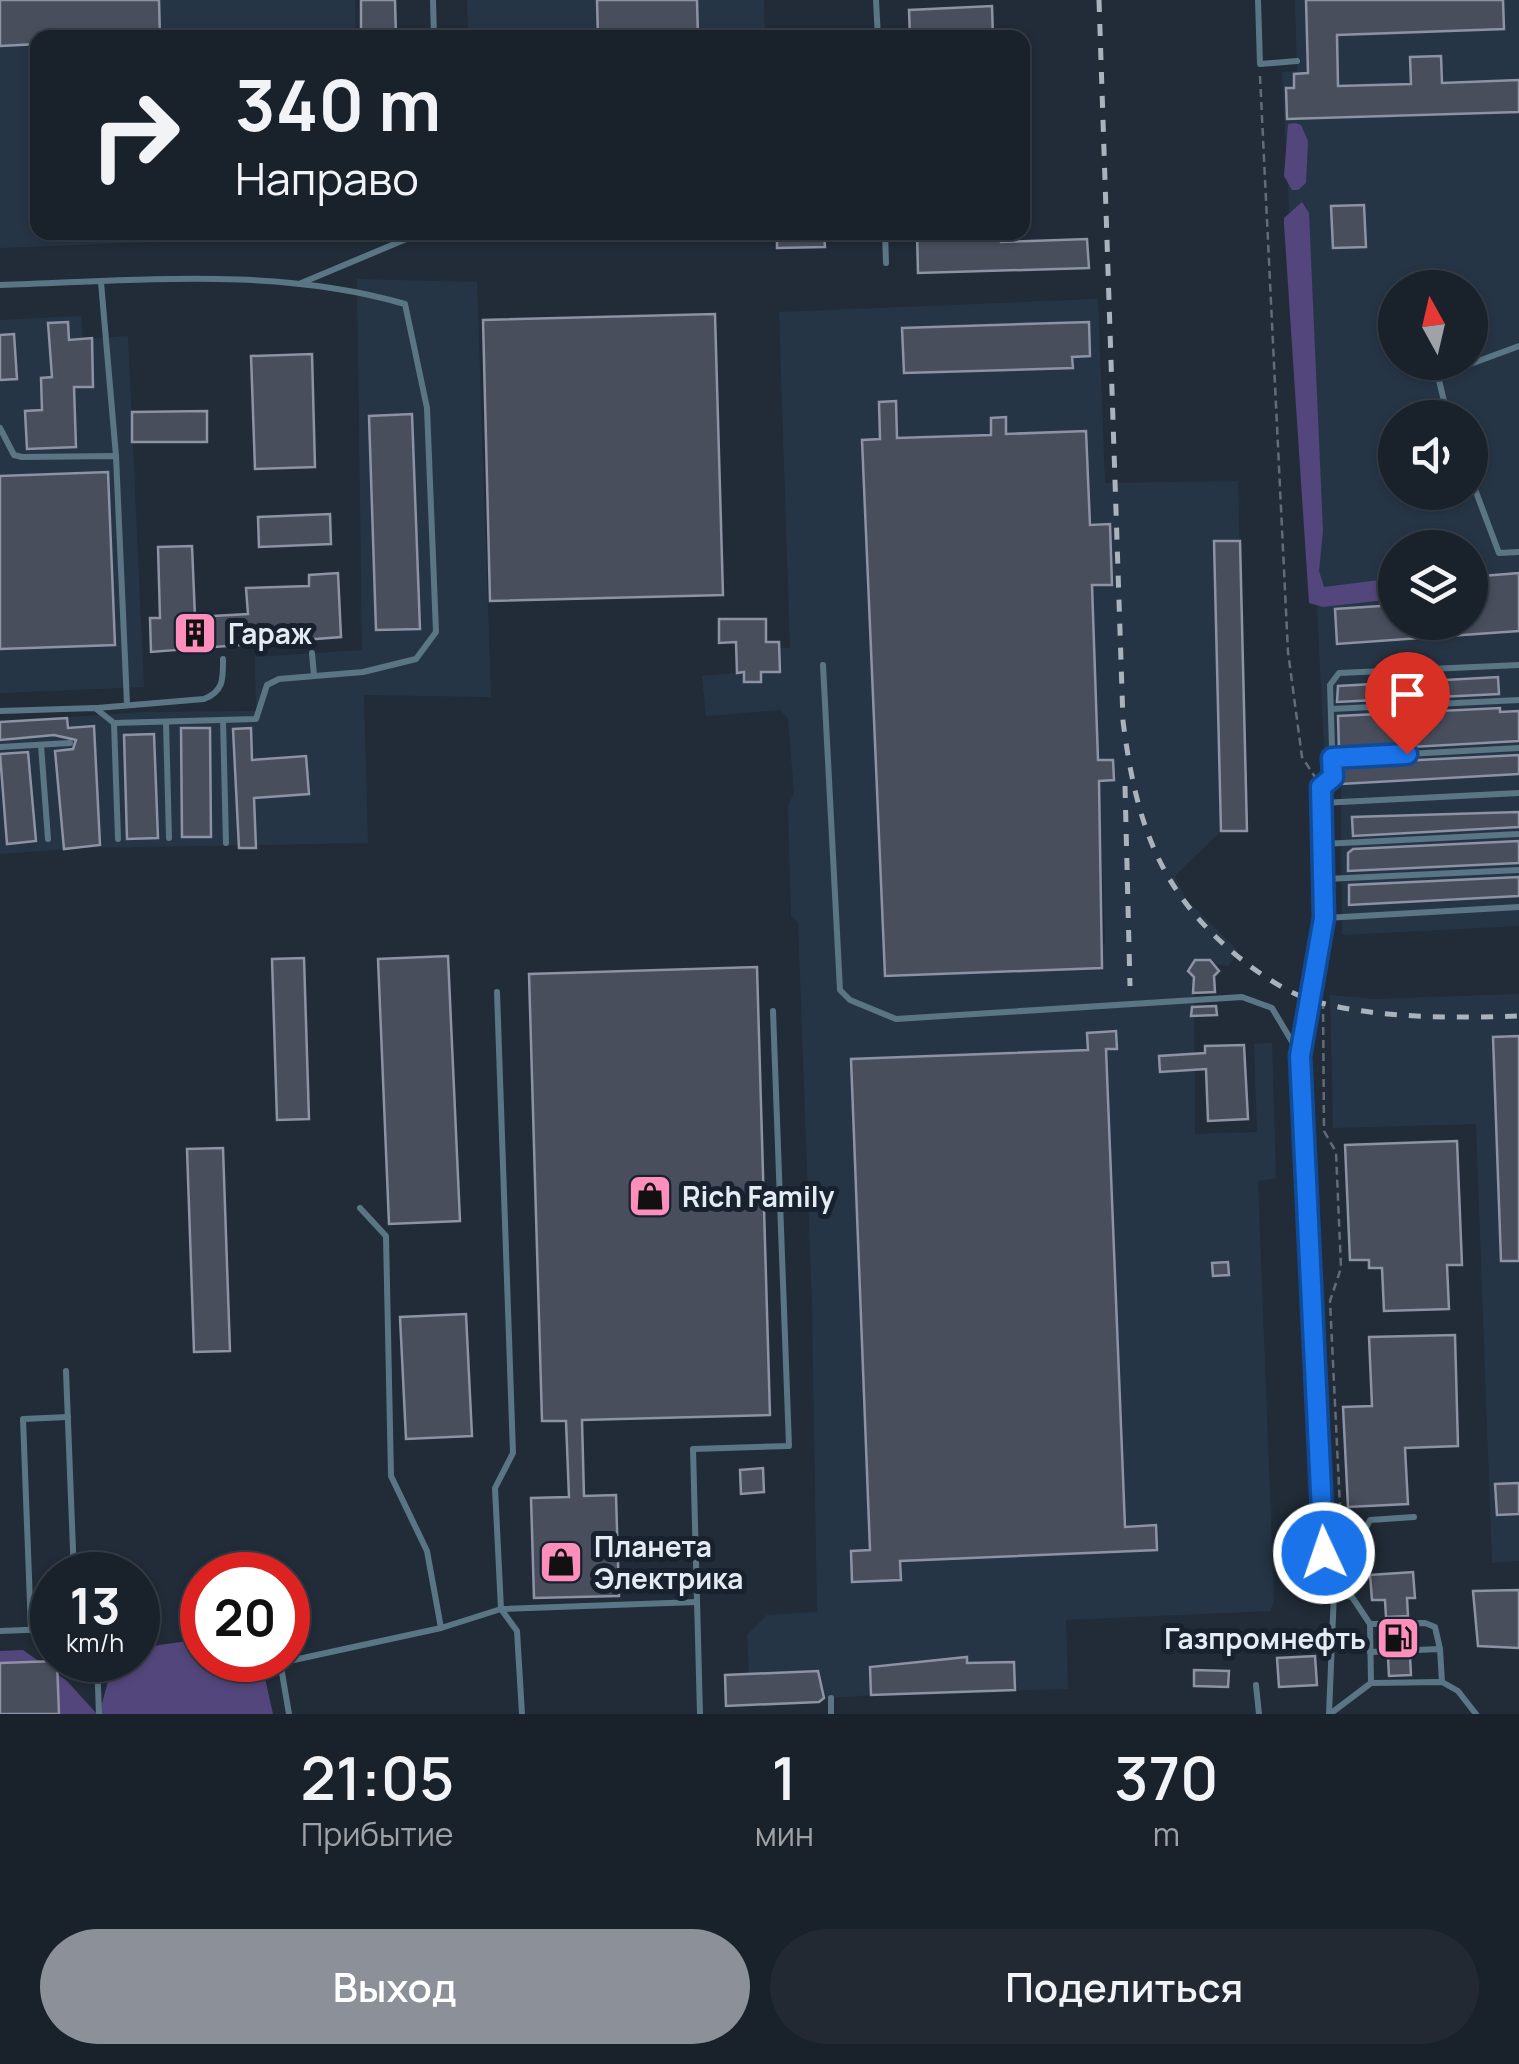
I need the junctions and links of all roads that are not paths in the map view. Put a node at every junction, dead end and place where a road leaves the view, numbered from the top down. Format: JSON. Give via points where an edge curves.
{"nodes":[{"id":1,"x":433,"y":0,"type":"edge"},
{"id":2,"x":876,"y":0,"type":"edge"},
{"id":3,"x":1258,"y":0,"type":"edge"},
{"id":4,"x":434,"y":30,"type":"edge"},
{"id":5,"x":878,"y":30,"type":"edge"},
{"id":6,"x":1297,"y":61,"type":"dead end"},
{"id":7,"x":404,"y":240,"type":"edge"},
{"id":8,"x":885,"y":240,"type":"edge"},
{"id":9,"x":886,"y":263,"type":"dead end"},
{"id":10,"x":100,"y":282,"type":"junction"},
{"id":11,"x":297,"y":284,"type":"junction"},
{"id":12,"x":0,"y":285,"type":"edge"},
{"id":13,"x":1519,"y":346,"type":"edge"},
{"id":14,"x":1444,"y":400,"type":"edge"},
{"id":15,"x":0,"y":428,"type":"edge"},
{"id":16,"x":116,"y":456,"type":"junction"},
{"id":17,"x":1483,"y":510,"type":"edge"},
{"id":18,"x":1519,"y":552,"type":"edge"},
{"id":19,"x":312,"y":653,"type":"dead end"},
{"id":20,"x":223,"y":659,"type":"dead end"},
{"id":21,"x":1519,"y":665,"type":"edge"},
{"id":22,"x":824,"y":666,"type":"dead end"},
{"id":23,"x":314,"y":676,"type":"junction"},
{"id":24,"x":1519,"y":700,"type":"edge"},
{"id":25,"x":127,"y":704,"type":"junction"},
{"id":26,"x":96,"y":708,"type":"junction"},
{"id":27,"x":1331,"y":710,"type":"junction"},
{"id":28,"x":0,"y":711,"type":"edge"},
{"id":29,"x":223,"y":720,"type":"junction"},
{"id":30,"x":166,"y":722,"type":"junction"},
{"id":31,"x":114,"y":723,"type":"junction"},
{"id":32,"x":70,"y":743,"type":"dead end"},
{"id":33,"x":41,"y":745,"type":"junction"},
{"id":34,"x":0,"y":747,"type":"edge"},
{"id":35,"x":1519,"y":748,"type":"edge"},
{"id":36,"x":1332,"y":758,"type":"junction"},
{"id":37,"x":1519,"y":793,"type":"edge"},
{"id":38,"x":1321,"y":803,"type":"junction"},
{"id":39,"x":1519,"y":834,"type":"edge"},
{"id":40,"x":169,"y":838,"type":"dead end"},
{"id":41,"x":48,"y":839,"type":"dead end"},
{"id":42,"x":118,"y":839,"type":"dead end"},
{"id":43,"x":226,"y":843,"type":"dead end"},
{"id":44,"x":1324,"y":844,"type":"junction"},
{"id":45,"x":1519,"y":870,"type":"edge"},
{"id":46,"x":1326,"y":879,"type":"junction"},
{"id":47,"x":1519,"y":908,"type":"edge"},
{"id":48,"x":1324,"y":918,"type":"junction"},
{"id":49,"x":497,"y":992,"type":"dead end"},
{"id":50,"x":773,"y":1011,"type":"dead end"},
{"id":51,"x":1300,"y":1056,"type":"junction"},
{"id":52,"x":360,"y":1208,"type":"dead end"},
{"id":53,"x":66,"y":1371,"type":"dead end"},
{"id":54,"x":68,"y":1417,"type":"junction"},
{"id":55,"x":1414,"y":1517,"type":"dead end"},
{"id":56,"x":73,"y":1552,"type":"edge"},
{"id":57,"x":1334,"y":1592,"type":"junction"},
{"id":58,"x":697,"y":1602,"type":"junction"},
{"id":59,"x":30,"y":1604,"type":"edge"},
{"id":60,"x":501,"y":1609,"type":"junction"},
{"id":61,"x":1370,"y":1624,"type":"junction"},
{"id":62,"x":440,"y":1628,"type":"junction"},
{"id":63,"x":30,"y":1630,"type":"edge"},
{"id":64,"x":0,"y":1631,"type":"edge"},
{"id":65,"x":1440,"y":1649,"type":"junction"},
{"id":66,"x":1370,"y":1652,"type":"junction"},
{"id":67,"x":310,"y":1656,"type":"edge"},
{"id":68,"x":97,"y":1682,"type":"edge"},
{"id":69,"x":283,"y":1682,"type":"edge"},
{"id":70,"x":1442,"y":1682,"type":"junction"},
{"id":71,"x":1371,"y":1683,"type":"junction"},
{"id":72,"x":1256,"y":1686,"type":"dead end"},
{"id":73,"x":831,"y":1698,"type":"dead end"},
{"id":74,"x":98,"y":1714,"type":"edge"},
{"id":75,"x":289,"y":1714,"type":"edge"},
{"id":76,"x":522,"y":1714,"type":"edge"},
{"id":77,"x":700,"y":1714,"type":"edge"},
{"id":78,"x":832,"y":1714,"type":"edge"},
{"id":79,"x":1259,"y":1714,"type":"edge"},
{"id":80,"x":1329,"y":1714,"type":"edge"},
{"id":81,"x":1476,"y":1714,"type":"edge"}],
"edges":[{"from":1,"to":4,"type":"lane"},
{"from":2,"to":5,"type":"lane"},
{"from":3,"to":6,"type":"lane","via":[[1260,64]]},
{"from":7,"to":11,"type":"lane"},
{"from":8,"to":9,"type":"lane"},
{"from":10,"to":11,"type":"lane","via":[[203,278]]},
{"from":10,"to":12,"type":"lane"},
{"from":10,"to":16,"type":"lane"},
{"from":11,"to":23,"type":"lane","via":[[357,290],[405,304],[427,408],[436,632],[416,659]]},
{"from":13,"to":14,"type":"lane","via":[[1438,376]]},
{"from":15,"to":16,"type":"lane","via":[[14,455],[22,457]]},
{"from":16,"to":25,"type":"lane"},
{"from":17,"to":18,"type":"lane","via":[[1499,553]]},
{"from":19,"to":23,"type":"lane"},
{"from":20,"to":25,"type":"lane","via":[[217,694]]},
{"from":21,"to":27,"type":"lane","via":[[1339,673],[1330,685]]},
{"from":22,"to":51,"type":"lane","via":[[840,990],[850,1000],[896,1019],[1242,998],[1272,1008]]},
{"from":23,"to":29,"type":"lane","via":[[267,685],[256,719]]},
{"from":24,"to":27,"type":"lane"},
{"from":25,"to":26,"type":"lane"},
{"from":26,"to":28,"type":"lane"},
{"from":26,"to":31,"type":"lane"},
{"from":27,"to":36,"type":"lane"},
{"from":29,"to":30,"type":"lane"},
{"from":29,"to":43,"type":"lane"},
{"from":30,"to":31,"type":"lane"},
{"from":30,"to":40,"type":"lane"},
{"from":31,"to":42,"type":"lane"},
{"from":32,"to":33,"type":"lane"},
{"from":33,"to":34,"type":"lane"},
{"from":33,"to":41,"type":"lane"},
{"from":35,"to":36,"type":"lane"},
{"from":36,"to":38,"type":"lane","via":[[1333,777],[1321,787]]},
{"from":37,"to":38,"type":"lane"},
{"from":38,"to":44,"type":"lane"},
{"from":39,"to":44,"type":"lane"},
{"from":44,"to":46,"type":"lane"},
{"from":45,"to":46,"type":"lane"},
{"from":46,"to":48,"type":"lane"},
{"from":47,"to":48,"type":"lane"},
{"from":48,"to":51,"type":"lane"},
{"from":49,"to":60,"type":"lane","via":[[513,1452],[495,1488]]},
{"from":50,"to":58,"type":"lane","via":[[789,1446],[693,1449]]},
{"from":51,"to":57,"type":"lane","via":[[1324,1553]]},
{"from":52,"to":62,"type":"lane","via":[[386,1236],[390,1476],[427,1551]]},
{"from":53,"to":54,"type":"lane"},
{"from":54,"to":56,"type":"lane"},
{"from":54,"to":59,"type":"lane","via":[[23,1419]]},
{"from":55,"to":57,"type":"lane","via":[[1370,1520]]},
{"from":57,"to":61,"type":"lane","via":[[1352,1597]]},
{"from":57,"to":80,"type":"lane"},
{"from":58,"to":60,"type":"lane"},
{"from":58,"to":77,"type":"lane"},
{"from":60,"to":62,"type":"lane"},
{"from":60,"to":76,"type":"lane","via":[[517,1630]]},
{"from":61,"to":65,"type":"lane","via":[[1425,1623],[1435,1628]]},
{"from":61,"to":66,"type":"lane"},
{"from":62,"to":67,"type":"lane"},
{"from":63,"to":64,"type":"lane"},
{"from":65,"to":66,"type":"lane"},
{"from":65,"to":70,"type":"lane"},
{"from":66,"to":71,"type":"lane"},
{"from":68,"to":74,"type":"lane"},
{"from":69,"to":75,"type":"lane"},
{"from":70,"to":71,"type":"lane"},
{"from":70,"to":81,"type":"lane"},
{"from":71,"to":80,"type":"lane"},
{"from":72,"to":79,"type":"lane"},
{"from":73,"to":78,"type":"lane"}]}
